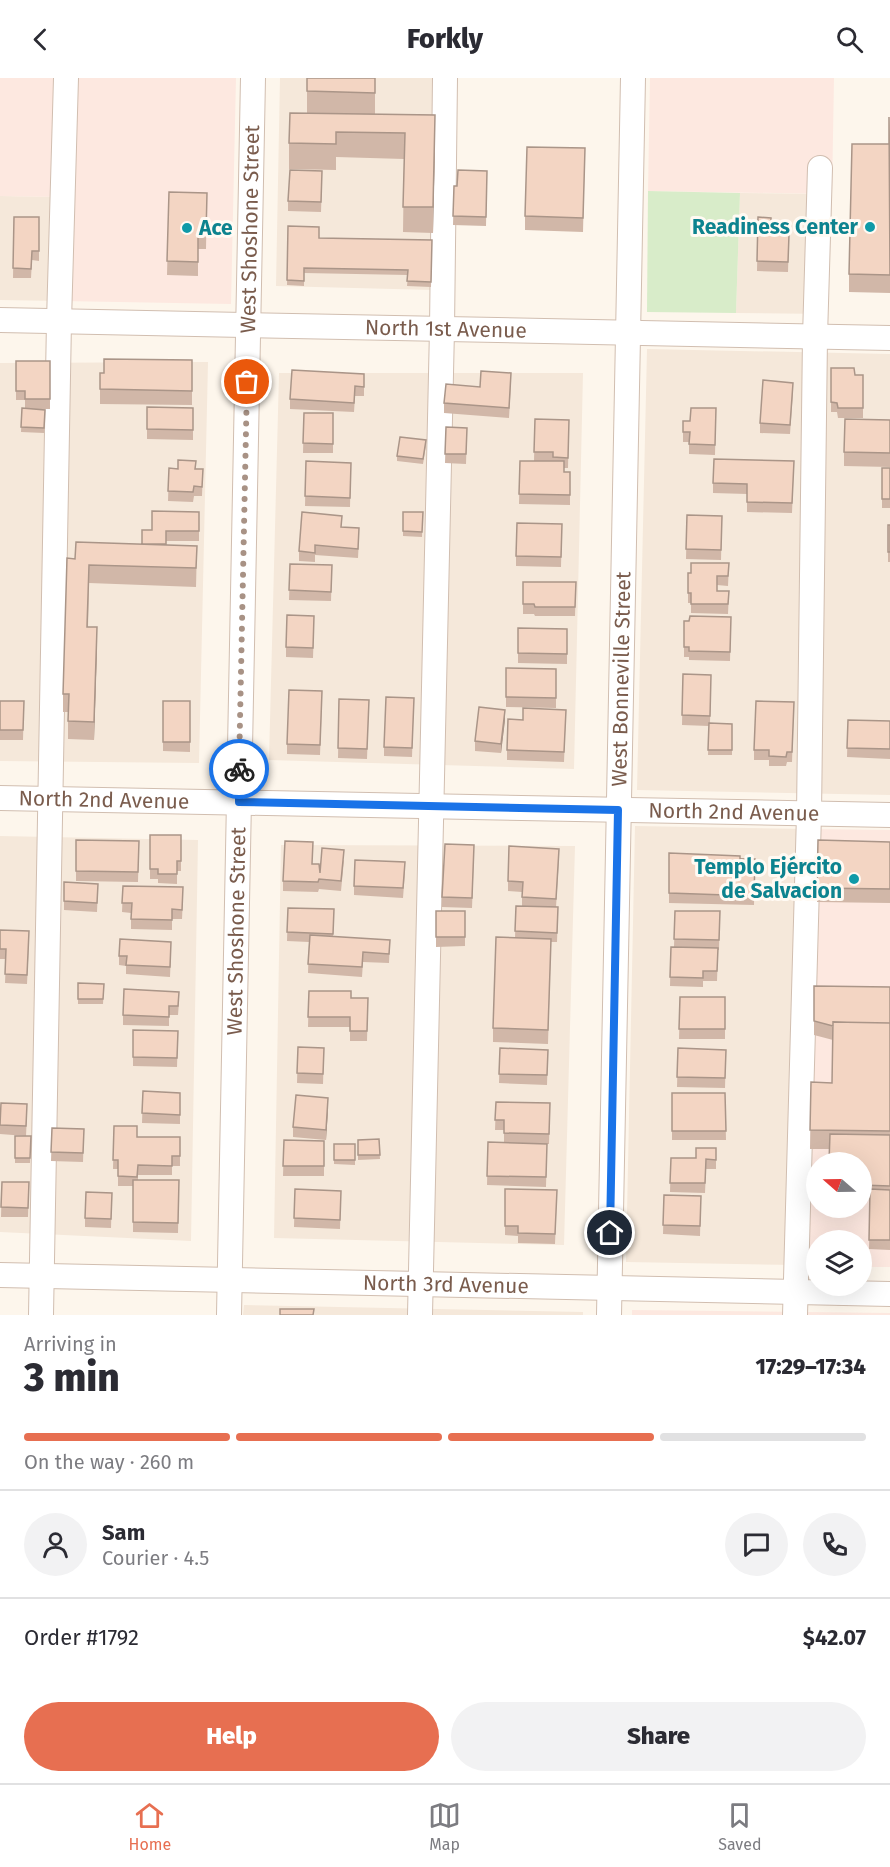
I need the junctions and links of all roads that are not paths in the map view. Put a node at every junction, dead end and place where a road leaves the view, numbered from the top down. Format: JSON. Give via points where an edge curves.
{"nodes":[{"id":1,"x":66,"y":78,"type":"edge"},
{"id":2,"x":253,"y":78,"type":"edge"},
{"id":3,"x":445,"y":78,"type":"edge"},
{"id":4,"x":633,"y":78,"type":"edge"},
{"id":5,"x":820,"y":168,"type":"dead end"},
{"id":6,"x":0,"y":320,"type":"edge"},
{"id":7,"x":59,"y":321,"type":"junction"},
{"id":8,"x":248,"y":325,"type":"junction"},
{"id":9,"x":442,"y":329,"type":"junction"},
{"id":10,"x":628,"y":333,"type":"junction"},
{"id":11,"x":815,"y":337,"type":"junction"},
{"id":12,"x":890,"y":338,"type":"edge"},
{"id":13,"x":0,"y":798,"type":"edge"},
{"id":14,"x":51,"y":799,"type":"junction"},
{"id":15,"x":239,"y":802,"type":"junction"},
{"id":16,"x":431,"y":806,"type":"junction"},
{"id":17,"x":618,"y":810,"type":"junction"},
{"id":18,"x":809,"y":814,"type":"junction"},
{"id":19,"x":890,"y":815,"type":"edge"},
{"id":20,"x":0,"y":1275,"type":"edge"},
{"id":21,"x":41,"y":1276,"type":"junction"},
{"id":22,"x":229,"y":1280,"type":"junction"},
{"id":23,"x":421,"y":1284,"type":"junction"},
{"id":24,"x":609,"y":1288,"type":"junction"},
{"id":25,"x":890,"y":1294,"type":"edge"},
{"id":26,"x":795,"y":1304,"type":"edge"},
{"id":27,"x":40,"y":1315,"type":"edge"},
{"id":28,"x":229,"y":1315,"type":"edge"},
{"id":29,"x":420,"y":1315,"type":"edge"},
{"id":30,"x":609,"y":1315,"type":"edge"}],
"edges":[{"from":1,"to":7,"type":"street"},
{"from":2,"to":8,"type":"street","name":"West Shoshone Street"},
{"from":3,"to":9,"type":"street"},
{"from":4,"to":10,"type":"street","name":"West Bonneville Street"},
{"from":5,"to":11,"type":"street"},
{"from":6,"to":7,"type":"street","name":"North 1st Avenue"},
{"from":7,"to":8,"type":"street","name":"North 1st Avenue"},
{"from":7,"to":14,"type":"street"},
{"from":8,"to":9,"type":"street","name":"North 1st Avenue"},
{"from":8,"to":15,"type":"street","name":"West Shoshone Street"},
{"from":9,"to":10,"type":"street","name":"North 1st Avenue"},
{"from":9,"to":16,"type":"street"},
{"from":10,"to":11,"type":"street","name":"North 1st Avenue"},
{"from":10,"to":17,"type":"street","name":"West Bonneville Street"},
{"from":11,"to":12,"type":"street","name":"North 1st Avenue"},
{"from":11,"to":18,"type":"street"},
{"from":13,"to":14,"type":"street","name":"North 2nd Avenue"},
{"from":14,"to":15,"type":"street","name":"North 2nd Avenue"},
{"from":14,"to":21,"type":"street"},
{"from":15,"to":16,"type":"street","name":"North 2nd Avenue"},
{"from":15,"to":22,"type":"street","name":"West Shoshone Street"},
{"from":16,"to":17,"type":"street","name":"North 2nd Avenue"},
{"from":16,"to":23,"type":"street"},
{"from":17,"to":18,"type":"street","name":"North 2nd Avenue"},
{"from":17,"to":24,"type":"street","name":"West Bonneville Street"},
{"from":18,"to":19,"type":"street","name":"North 2nd Avenue"},
{"from":18,"to":26,"type":"street"},
{"from":20,"to":21,"type":"street","name":"North 3rd Avenue"},
{"from":21,"to":22,"type":"street","name":"North 3rd Avenue"},
{"from":21,"to":27,"type":"street"},
{"from":22,"to":23,"type":"street","name":"North 3rd Avenue"},
{"from":22,"to":28,"type":"street","name":"West Shoshone Street"},
{"from":23,"to":24,"type":"street","name":"North 3rd Avenue"},
{"from":23,"to":29,"type":"street"},
{"from":24,"to":26,"type":"street","name":"North 3rd Avenue"},
{"from":24,"to":30,"type":"street","name":"West Bonneville Street"},
{"from":25,"to":26,"type":"street","name":"North 3rd Avenue"}]}
